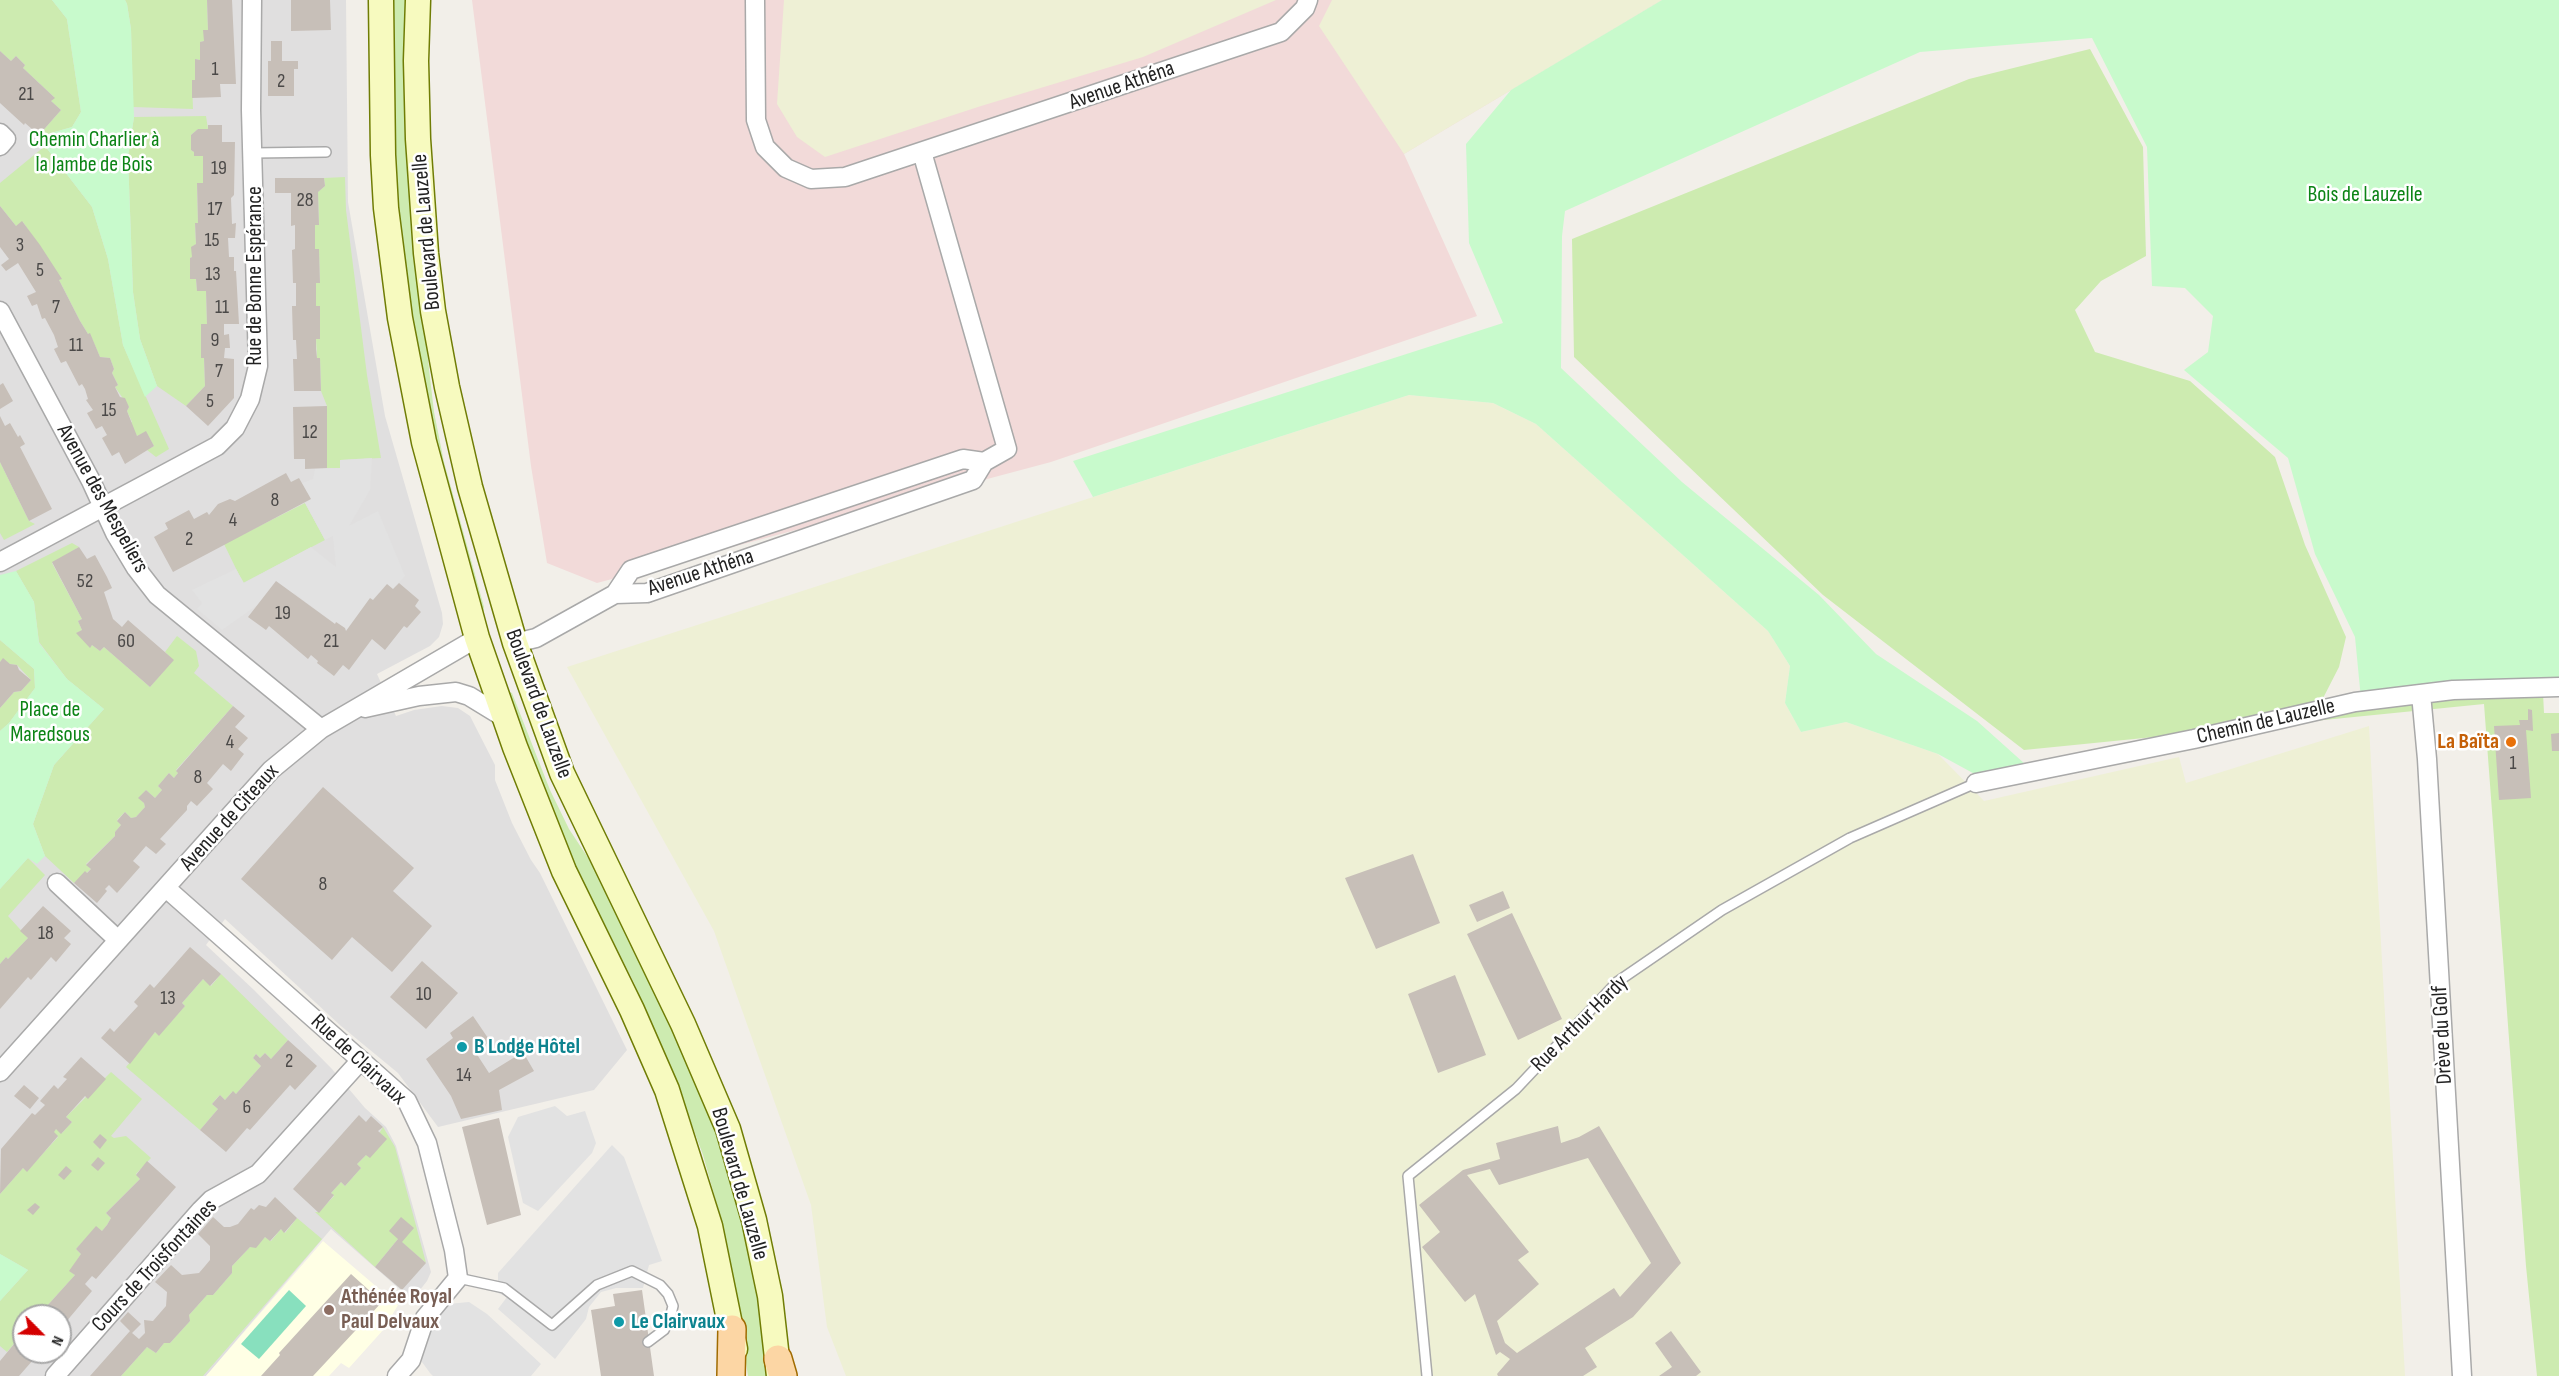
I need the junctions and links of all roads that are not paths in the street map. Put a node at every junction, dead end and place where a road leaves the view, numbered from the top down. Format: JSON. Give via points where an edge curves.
{"nodes":[{"id":1,"x":252,"y":0,"type":"edge"},
{"id":2,"x":381,"y":0,"type":"edge"},
{"id":3,"x":418,"y":0,"type":"edge"},
{"id":4,"x":755,"y":0,"type":"edge"},
{"id":5,"x":1308,"y":0,"type":"edge"},
{"id":6,"x":0,"y":133,"type":"edge"},
{"id":7,"x":0,"y":146,"type":"edge"},
{"id":8,"x":326,"y":152,"type":"dead end"},
{"id":9,"x":922,"y":152,"type":"junction"},
{"id":10,"x":254,"y":153,"type":"junction"},
{"id":11,"x":0,"y":311,"type":"edge"},
{"id":12,"x":984,"y":462,"type":"junction"},
{"id":13,"x":104,"y":507,"type":"junction"},
{"id":14,"x":0,"y":562,"type":"edge"},
{"id":15,"x":615,"y":594,"type":"junction"},
{"id":16,"x":477,"y":638,"type":"junction"},
{"id":17,"x":515,"y":643,"type":"junction"},
{"id":18,"x":523,"y":668,"type":"junction"},
{"id":19,"x":2559,"y":687,"type":"edge"},
{"id":20,"x":2421,"y":694,"type":"junction"},
{"id":21,"x":355,"y":711,"type":"junction"},
{"id":22,"x":505,"y":718,"type":"junction"},
{"id":23,"x":321,"y":729,"type":"junction"},
{"id":24,"x":1976,"y":783,"type":"joint"},
{"id":25,"x":57,"y":883,"type":"dead end"},
{"id":26,"x":166,"y":888,"type":"junction"},
{"id":27,"x":118,"y":940,"type":"junction"},
{"id":28,"x":361,"y":1060,"type":"junction"},
{"id":29,"x":0,"y":1072,"type":"edge"},
{"id":30,"x":458,"y":1278,"type":"junction"},
{"id":31,"x":732,"y":1329,"type":"junction"},
{"id":32,"x":648,"y":1342,"type":"dead end"},
{"id":33,"x":780,"y":1370,"type":"edge"},
{"id":34,"x":55,"y":1376,"type":"edge"},
{"id":35,"x":397,"y":1376,"type":"edge"},
{"id":36,"x":731,"y":1376,"type":"edge"},
{"id":37,"x":739,"y":1376,"type":"edge"},
{"id":38,"x":1427,"y":1376,"type":"edge"},
{"id":39,"x":2462,"y":1376,"type":"edge"}],
"edges":[{"from":1,"to":10,"type":"street","name":"Rue de Bonne Espérance"},
{"from":2,"to":16,"type":"main road","name":"Boulevard de Lauzelle","via":[[383,155],[400,318],[424,442]]},
{"from":3,"to":17,"type":"main road","name":"Boulevard de Lauzelle","via":[[420,185],[433,311],[470,487]]},
{"from":4,"to":9,"type":"street","name":"Avenue Athéna","via":[[756,120],[765,147],[786,168],[811,179],[845,177]]},
{"from":5,"to":9,"type":"street","name":"Avenue Athéna","via":[[1281,32]]},
{"from":6,"to":7,"type":"street","via":[[6,139]]},
{"from":8,"to":10,"type":"lane"},
{"from":9,"to":12,"type":"street","name":"Avenue Athéna","via":[[1007,449]]},
{"from":10,"to":13,"type":"street","name":"Rue de Bonne Espérance","via":[[258,366],[250,399],[234,428],[217,446]]},
{"from":11,"to":13,"type":"street","name":"Avenue des Mespeliers"},
{"from":12,"to":15,"type":"street","name":"Avenue Athéna","via":[[973,480],[647,593]]},
{"from":12,"to":15,"type":"street","name":"Avenue Athéna","via":[[963,459],[631,570]]},
{"from":13,"to":14,"type":"street","name":"Rue de Bonne Espérance"},
{"from":13,"to":23,"type":"street","name":"Avenue des Mespeliers","via":[[136,568],[157,595]]},
{"from":15,"to":17,"type":"street","via":[[537,638]]},
{"from":16,"to":18,"type":"main road","via":[[503,649]]},
{"from":16,"to":21,"type":"street","name":"Avenue de Citeaux"},
{"from":16,"to":22,"type":"main road","name":"Boulevard de Lauzelle"},
{"from":17,"to":18,"type":"main road","name":"Boulevard de Lauzelle"},
{"from":18,"to":33,"type":"main road","name":"Boulevard de Lauzelle","via":[[562,773],[683,1024],[728,1129],[754,1220]]},
{"from":19,"to":20,"type":"street","name":"Chemin de Lauzelle"},
{"from":20,"to":24,"type":"street","name":"Chemin de Lauzelle","via":[[2355,702]]},
{"from":20,"to":39,"type":"street","name":"Drève du Golf"},
{"from":21,"to":22,"type":"street","name":"Avenue de Citeaux","via":[[419,696],[456,693],[469,696]]},
{"from":21,"to":23,"type":"street","name":"Avenue de Citeaux"},
{"from":22,"to":31,"type":"main road","name":"Boulevard de Lauzelle","via":[[564,871],[667,1090],[710,1226]]},
{"from":23,"to":26,"type":"street","name":"Avenue de Citeaux","via":[[271,770]]},
{"from":24,"to":38,"type":"lane","name":"Rue Arthur Hardy","via":[[1850,838],[1722,910],[1617,982],[1515,1089],[1408,1176]]},
{"from":25,"to":27,"type":"street"},
{"from":26,"to":27,"type":"street","name":"Avenue de Citeaux"},
{"from":26,"to":28,"type":"street","name":"Rue de Clairvaux"},
{"from":27,"to":29,"type":"street","name":"Avenue de Citeaux"},
{"from":28,"to":30,"type":"street","name":"Rue de Clairvaux","via":[[407,1101],[427,1143]]},
{"from":28,"to":34,"type":"street","name":"Cours de Troisfontaines","via":[[258,1174],[211,1200],[201,1210]]},
{"from":30,"to":32,"type":"lane","via":[[504,1288],[552,1325],[597,1285],[632,1271],[660,1286],[673,1306],[664,1330]]},
{"from":30,"to":35,"type":"street","via":[[425,1318],[411,1360]]},
{"from":31,"to":36,"type":"main road"},
{"from":31,"to":37,"type":"main road","name":"Boulevard de Lauzelle"}]}
